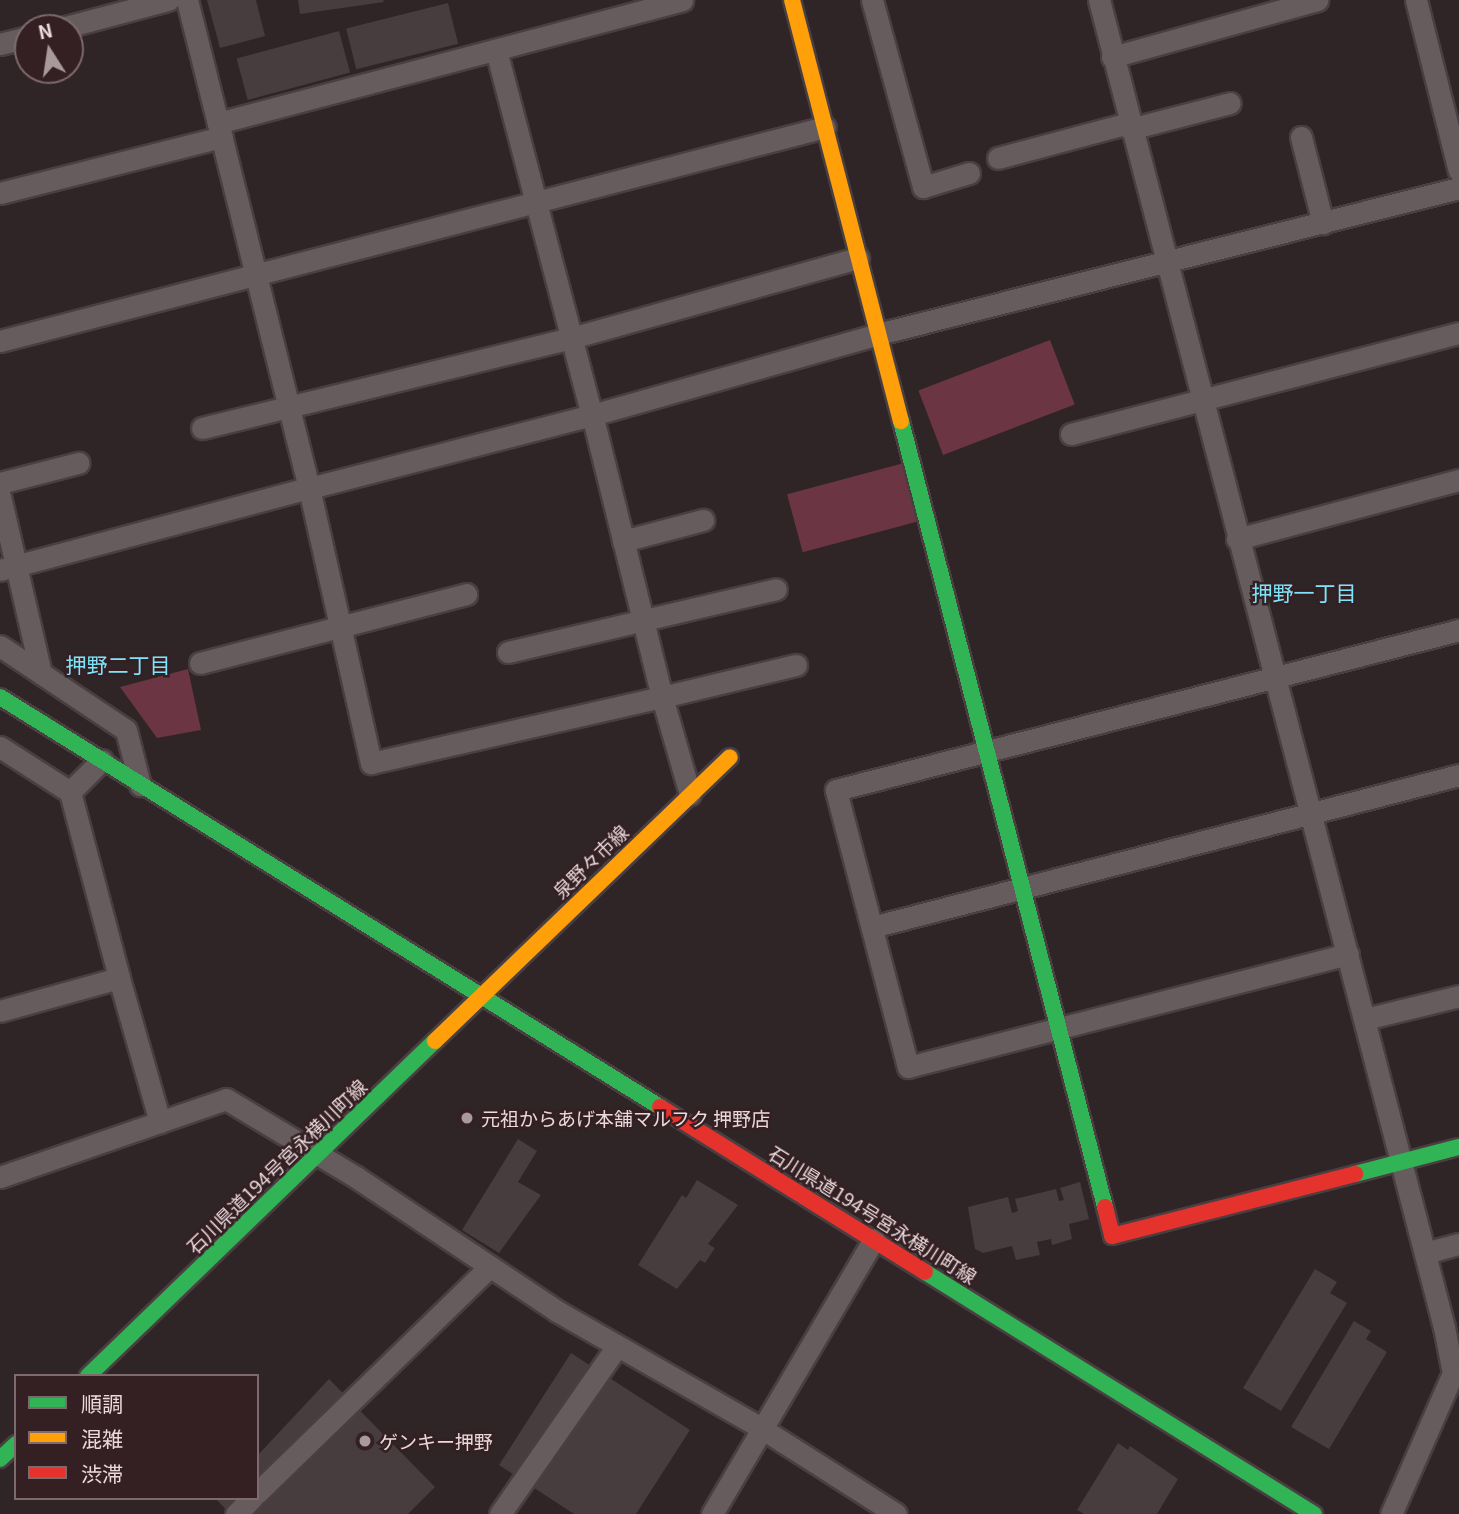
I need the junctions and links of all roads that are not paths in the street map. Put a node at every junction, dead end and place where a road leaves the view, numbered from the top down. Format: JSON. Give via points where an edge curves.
{"nodes":[{"id":1,"x":168,"y":0,"type":"edge"},
{"id":2,"x":187,"y":0,"type":"edge"},
{"id":3,"x":682,"y":0,"type":"edge"},
{"id":4,"x":792,"y":0,"type":"edge"},
{"id":5,"x":872,"y":0,"type":"edge"},
{"id":6,"x":1098,"y":0,"type":"edge"},
{"id":7,"x":1317,"y":0,"type":"edge"},
{"id":8,"x":1416,"y":0,"type":"edge"},
{"id":9,"x":84,"y":22,"type":"edge"},
{"id":10,"x":496,"y":50,"type":"junction"},
{"id":11,"x":1112,"y":57,"type":"junction"},
{"id":12,"x":1230,"y":103,"type":"dead end"},
{"id":13,"x":1129,"y":126,"type":"junction"},
{"id":14,"x":825,"y":127,"type":"junction"},
{"id":15,"x":220,"y":130,"type":"junction"},
{"id":16,"x":1300,"y":137,"type":"dead end"},
{"id":17,"x":998,"y":158,"type":"dead end"},
{"id":18,"x":1459,"y":171,"type":"edge"},
{"id":19,"x":969,"y":173,"type":"dead end"},
{"id":20,"x":1459,"y":188,"type":"edge"},
{"id":21,"x":0,"y":193,"type":"edge"},
{"id":22,"x":536,"y":204,"type":"junction"},
{"id":23,"x":1323,"y":223,"type":"junction"},
{"id":24,"x":858,"y":258,"type":"junction"},
{"id":25,"x":1164,"y":263,"type":"junction"},
{"id":26,"x":256,"y":276,"type":"junction"},
{"id":27,"x":1459,"y":333,"type":"edge"},
{"id":28,"x":878,"y":334,"type":"junction"},
{"id":29,"x":571,"y":338,"type":"junction"},
{"id":30,"x":0,"y":341,"type":"edge"},
{"id":31,"x":1200,"y":400,"type":"junction"},
{"id":32,"x":289,"y":407,"type":"junction"},
{"id":33,"x":592,"y":415,"type":"junction"},
{"id":34,"x":202,"y":428,"type":"dead end"},
{"id":35,"x":1071,"y":435,"type":"dead end"},
{"id":36,"x":78,"y":463,"type":"dead end"},
{"id":37,"x":1459,"y":480,"type":"edge"},
{"id":38,"x":0,"y":483,"type":"edge"},
{"id":39,"x":309,"y":488,"type":"junction"},
{"id":40,"x":0,"y":496,"type":"edge"},
{"id":41,"x":703,"y":520,"type":"dead end"},
{"id":42,"x":1237,"y":539,"type":"junction"},
{"id":43,"x":623,"y":541,"type":"junction"},
{"id":44,"x":8,"y":567,"type":"edge"},
{"id":45,"x":776,"y":589,"type":"dead end"},
{"id":46,"x":466,"y":594,"type":"dead end"},
{"id":47,"x":643,"y":618,"type":"junction"},
{"id":48,"x":340,"y":625,"type":"junction"},
{"id":49,"x":1459,"y":630,"type":"edge"},
{"id":50,"x":0,"y":646,"type":"edge"},
{"id":51,"x":508,"y":652,"type":"dead end"},
{"id":52,"x":200,"y":663,"type":"dead end"},
{"id":53,"x":796,"y":665,"type":"dead end"},
{"id":54,"x":41,"y":673,"type":"junction"},
{"id":55,"x":1276,"y":678,"type":"junction"},
{"id":56,"x":0,"y":697,"type":"edge"},
{"id":57,"x":662,"y":697,"type":"junction"},
{"id":58,"x":0,"y":747,"type":"edge"},
{"id":59,"x":989,"y":748,"type":"junction"},
{"id":60,"x":730,"y":757,"type":"dead end"},
{"id":61,"x":102,"y":760,"type":"junction"},
{"id":62,"x":1459,"y":775,"type":"edge"},
{"id":63,"x":140,"y":785,"type":"junction"},
{"id":64,"x":70,"y":792,"type":"junction"},
{"id":65,"x":690,"y":794,"type":"junction"},
{"id":66,"x":1311,"y":812,"type":"junction"},
{"id":67,"x":1024,"y":889,"type":"junction"},
{"id":68,"x":872,"y":927,"type":"junction"},
{"id":69,"x":1348,"y":954,"type":"junction"},
{"id":70,"x":120,"y":978,"type":"junction"},
{"id":71,"x":479,"y":996,"type":"junction"},
{"id":72,"x":1459,"y":996,"type":"edge"},
{"id":73,"x":0,"y":1011,"type":"edge"},
{"id":74,"x":1365,"y":1019,"type":"junction"},
{"id":75,"x":1060,"y":1030,"type":"junction"},
{"id":76,"x":160,"y":1122,"type":"junction"},
{"id":77,"x":1459,"y":1147,"type":"edge"},
{"id":78,"x":318,"y":1156,"type":"junction"},
{"id":79,"x":1401,"y":1164,"type":"junction"},
{"id":80,"x":0,"y":1177,"type":"edge"},
{"id":81,"x":874,"y":1239,"type":"junction"},
{"id":82,"x":1459,"y":1244,"type":"edge"},
{"id":83,"x":1425,"y":1253,"type":"junction"},
{"id":84,"x":488,"y":1268,"type":"junction"},
{"id":85,"x":617,"y":1346,"type":"junction"},
{"id":86,"x":90,"y":1374,"type":"edge"},
{"id":87,"x":1456,"y":1374,"type":"edge"},
{"id":88,"x":761,"y":1428,"type":"junction"},
{"id":89,"x":14,"y":1446,"type":"edge"},
{"id":90,"x":0,"y":1459,"type":"edge"},
{"id":91,"x":259,"y":1491,"type":"edge"},
{"id":92,"x":250,"y":1500,"type":"edge"},
{"id":93,"x":236,"y":1514,"type":"edge"},
{"id":94,"x":500,"y":1514,"type":"edge"},
{"id":95,"x":712,"y":1514,"type":"edge"},
{"id":96,"x":896,"y":1514,"type":"edge"},
{"id":97,"x":1314,"y":1514,"type":"edge"},
{"id":98,"x":1391,"y":1514,"type":"edge"}],
"edges":[{"from":1,"to":9,"type":"street"},
{"from":2,"to":15,"type":"street"},
{"from":3,"to":10,"type":"street"},
{"from":4,"to":14,"type":"street"},
{"from":5,"to":19,"type":"street","via":[[923,187]]},
{"from":6,"to":11,"type":"street"},
{"from":7,"to":11,"type":"street"},
{"from":8,"to":18,"type":"street"},
{"from":10,"to":15,"type":"street"},
{"from":10,"to":22,"type":"street"},
{"from":11,"to":13,"type":"street"},
{"from":12,"to":13,"type":"street"},
{"from":13,"to":17,"type":"street"},
{"from":13,"to":25,"type":"street"},
{"from":14,"to":22,"type":"street"},
{"from":14,"to":24,"type":"street"},
{"from":15,"to":21,"type":"street"},
{"from":15,"to":26,"type":"street"},
{"from":16,"to":23,"type":"street"},
{"from":20,"to":23,"type":"street"},
{"from":22,"to":26,"type":"street"},
{"from":22,"to":29,"type":"street"},
{"from":23,"to":25,"type":"street"},
{"from":24,"to":28,"type":"street"},
{"from":24,"to":29,"type":"street"},
{"from":25,"to":28,"type":"street"},
{"from":25,"to":31,"type":"street"},
{"from":26,"to":30,"type":"street"},
{"from":26,"to":32,"type":"street"},
{"from":27,"to":31,"type":"street"},
{"from":28,"to":33,"type":"street"},
{"from":28,"to":59,"type":"street"},
{"from":29,"to":32,"type":"street"},
{"from":29,"to":33,"type":"street"},
{"from":31,"to":35,"type":"street"},
{"from":31,"to":42,"type":"street"},
{"from":32,"to":34,"type":"street"},
{"from":32,"to":39,"type":"street"},
{"from":33,"to":39,"type":"street"},
{"from":33,"to":43,"type":"street"},
{"from":36,"to":38,"type":"street"},
{"from":37,"to":42,"type":"street"},
{"from":39,"to":44,"type":"street"},
{"from":39,"to":48,"type":"street"},
{"from":40,"to":44,"type":"street"},
{"from":41,"to":43,"type":"street"},
{"from":42,"to":55,"type":"street"},
{"from":43,"to":47,"type":"street"},
{"from":44,"to":54,"type":"street"},
{"from":45,"to":47,"type":"street"},
{"from":46,"to":48,"type":"street"},
{"from":47,"to":51,"type":"street"},
{"from":47,"to":57,"type":"street"},
{"from":48,"to":52,"type":"street"},
{"from":48,"to":57,"type":"street","via":[[371,763]]},
{"from":49,"to":55,"type":"street"},
{"from":50,"to":54,"type":"street"},
{"from":53,"to":57,"type":"street"},
{"from":54,"to":63,"type":"street","via":[[126,730]]},
{"from":55,"to":59,"type":"street"},
{"from":55,"to":66,"type":"street"},
{"from":56,"to":61,"type":"street"},
{"from":57,"to":65,"type":"street"},
{"from":58,"to":64,"type":"street"},
{"from":59,"to":67,"type":"street"},
{"from":59,"to":68,"type":"street","via":[[836,790]]},
{"from":60,"to":65,"type":"street","name":"泉野々市線"},
{"from":61,"to":63,"type":"street"},
{"from":61,"to":64,"type":"street"},
{"from":62,"to":66,"type":"street"},
{"from":63,"to":71,"type":"street"},
{"from":64,"to":70,"type":"street"},
{"from":65,"to":71,"type":"street","name":"泉野々市線"},
{"from":66,"to":67,"type":"street"},
{"from":66,"to":69,"type":"street"},
{"from":67,"to":68,"type":"street"},
{"from":67,"to":75,"type":"street"},
{"from":68,"to":75,"type":"street","via":[[908,1067]]},
{"from":69,"to":74,"type":"street"},
{"from":69,"to":75,"type":"street"},
{"from":70,"to":73,"type":"street"},
{"from":70,"to":76,"type":"street"},
{"from":71,"to":78,"type":"street","name":"石川県道194号宮永横川町線"},
{"from":71,"to":81,"type":"street","name":"石川県道194号宮永横川町線"},
{"from":72,"to":74,"type":"street"},
{"from":74,"to":79,"type":"street"},
{"from":75,"to":79,"type":"street","via":[[1112,1236]]},
{"from":76,"to":78,"type":"street","via":[[226,1099]]},
{"from":76,"to":80,"type":"street"},
{"from":77,"to":79,"type":"street"},
{"from":78,"to":84,"type":"street"},
{"from":78,"to":86,"type":"street","name":"石川県道194号宮永横川町線"},
{"from":79,"to":83,"type":"street"},
{"from":81,"to":88,"type":"street"},
{"from":81,"to":97,"type":"street","name":"石川県道194号宮永横川町線"},
{"from":82,"to":83,"type":"street"},
{"from":83,"to":87,"type":"street"},
{"from":84,"to":85,"type":"street"},
{"from":84,"to":91,"type":"street"},
{"from":85,"to":88,"type":"street"},
{"from":85,"to":94,"type":"street"},
{"from":87,"to":98,"type":"street"},
{"from":88,"to":95,"type":"street"},
{"from":88,"to":96,"type":"street"},
{"from":89,"to":90,"type":"street"},
{"from":92,"to":93,"type":"street"}]}
